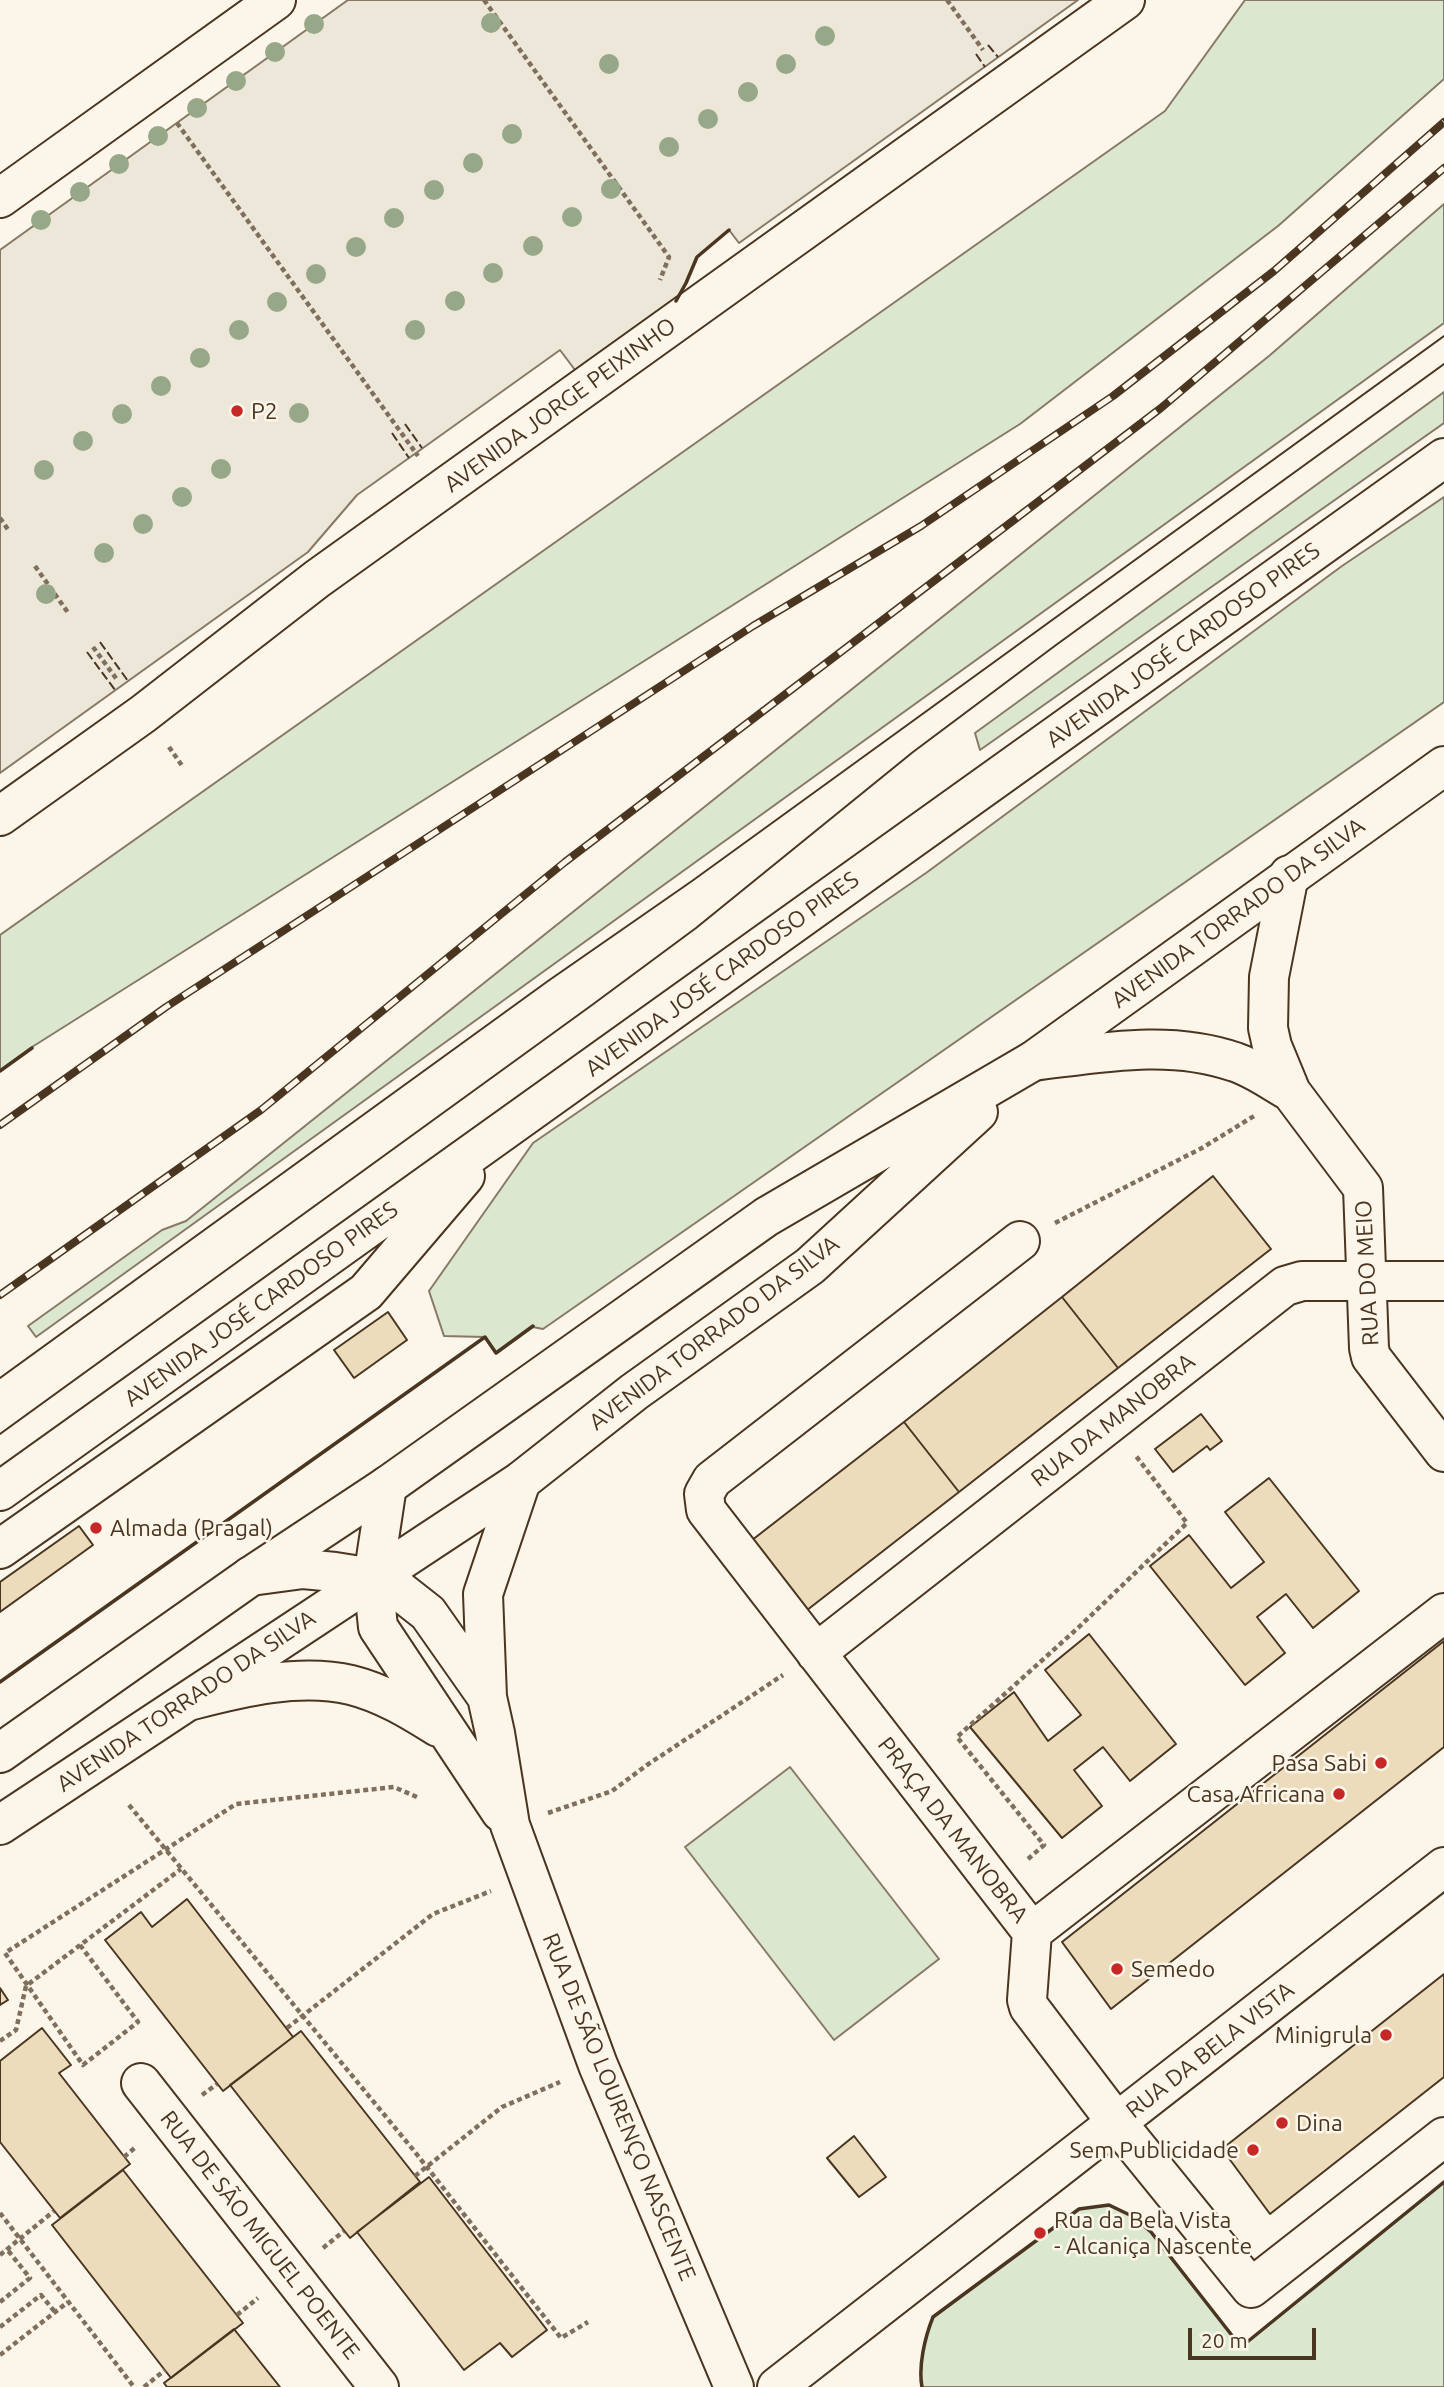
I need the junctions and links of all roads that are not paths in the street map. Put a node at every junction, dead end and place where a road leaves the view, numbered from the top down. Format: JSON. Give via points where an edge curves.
{"nodes":[{"id":1,"x":276,"y":0,"type":"edge"},
{"id":2,"x":1125,"y":0,"type":"edge"},
{"id":3,"x":0,"y":198,"type":"edge"},
{"id":4,"x":1444,"y":458,"type":"edge"},
{"id":5,"x":1444,"y":766,"type":"edge"},
{"id":6,"x":0,"y":816,"type":"edge"},
{"id":7,"x":1289,"y":875,"type":"junction"},
{"id":8,"x":1033,"y":1061,"type":"junction"},
{"id":9,"x":1291,"y":1092,"type":"junction"},
{"id":10,"x":505,"y":1129,"type":"junction"},
{"id":11,"x":1020,"y":1241,"type":"road end"},
{"id":12,"x":1444,"y":1281,"type":"edge"},
{"id":13,"x":1366,"y":1282,"type":"junction"},
{"id":14,"x":1444,"y":1452,"type":"edge"},
{"id":15,"x":521,"y":1480,"type":"junction"},
{"id":16,"x":387,"y":1486,"type":"junction"},
{"id":17,"x":0,"y":1491,"type":"edge"},
{"id":18,"x":0,"y":1549,"type":"edge"},
{"id":19,"x":251,"y":1576,"type":"junction"},
{"id":20,"x":373,"y":1578,"type":"junction"},
{"id":21,"x":1444,"y":1613,"type":"edge"},
{"id":22,"x":816,"y":1653,"type":"junction"},
{"id":23,"x":487,"y":1697,"type":"junction"},
{"id":24,"x":183,"y":1702,"type":"junction"},
{"id":25,"x":452,"y":1735,"type":"junction"},
{"id":26,"x":0,"y":1753,"type":"edge"},
{"id":27,"x":0,"y":1825,"type":"edge"},
{"id":28,"x":510,"y":1825,"type":"junction"},
{"id":29,"x":1444,"y":1867,"type":"edge"},
{"id":30,"x":1032,"y":1933,"type":"junction"},
{"id":31,"x":141,"y":2083,"type":"dead end"},
{"id":32,"x":1117,"y":2123,"type":"junction"},
{"id":33,"x":1444,"y":2137,"type":"edge"},
{"id":34,"x":379,"y":2387,"type":"edge"},
{"id":35,"x":734,"y":2387,"type":"edge"},
{"id":36,"x":776,"y":2387,"type":"edge"}],
"edges":[{"from":1,"to":3,"type":"street"},
{"from":2,"to":6,"type":"street","name":"AVENIDA JORGE PEIXINHO","via":[[317,579],[144,714]]},
{"from":4,"to":10,"type":"street","name":"AVENIDA JOSÉ CARDOSO PIRES"},
{"from":5,"to":7,"type":"street","name":"AVENIDA TORRADO DA SILVA"},
{"from":7,"to":8,"type":"street","name":"AVENIDA TORRADO DA SILVA"},
{"from":7,"to":9,"type":"street","via":[[1269,977],[1268,1028]]},
{"from":8,"to":9,"type":"street","via":[[1137,1049],[1194,1050],[1237,1062]]},
{"from":8,"to":15,"type":"street","name":"AVENIDA TORRADO DA SILVA","via":[[810,1266]]},
{"from":8,"to":16,"type":"street","name":"AVENIDA TORRADO DA SILVA","via":[[766,1217]]},
{"from":9,"to":13,"type":"street","name":"RUA DO MEIO","via":[[1363,1188]]},
{"from":10,"to":17,"type":"street","name":"AVENIDA JOSÉ CARDOSO PIRES"},
{"from":10,"to":18,"type":"street","via":[[366,1292]]},
{"from":11,"to":22,"type":"street","name":"PRAÇA DA MANOBRA","via":[[707,1486],[704,1501],[710,1518]]},
{"from":12,"to":13,"type":"street","name":"RUA DA MANOBRA"},
{"from":13,"to":14,"type":"street","name":"RUA DO MEIO","via":[[1371,1357]]},
{"from":13,"to":22,"type":"street","name":"RUA DA MANOBRA","via":[[1301,1281],[1285,1286]]},
{"from":15,"to":20,"type":"street","name":"AVENIDA TORRADO DA SILVA"},
{"from":15,"to":23,"type":"street","name":"RUA DE SÃO LOURENÇO NASCENTE","via":[[483,1594]]},
{"from":16,"to":19,"type":"street","name":"AVENIDA TORRADO DA SILVA"},
{"from":16,"to":20,"type":"street"},
{"from":19,"to":20,"type":"street","name":"AVENIDA TORRADO DA SILVA","via":[[303,1569]]},
{"from":19,"to":26,"type":"street","name":"AVENIDA TORRADO DA SILVA"},
{"from":20,"to":23,"type":"street","name":"RUA DE SÃO LOURENÇO NASCENTE","via":[[400,1591],[428,1613]]},
{"from":20,"to":24,"type":"street","name":"AVENIDA TORRADO DA SILVA"},
{"from":20,"to":25,"type":"street","name":"RUA DE SÃO LOURENÇO NASCENTE","via":[[377,1627]]},
{"from":21,"to":30,"type":"street"},
{"from":22,"to":30,"type":"street","name":"PRAÇA DA MANOBRA"},
{"from":23,"to":28,"type":"street","name":"RUA DE SÃO LOURENÇO NASCENTE"},
{"from":24,"to":25,"type":"street","name":"RUA DE SÃO LOURENÇO NASCENTE","via":[[295,1680],[351,1685],[400,1703]]},
{"from":24,"to":27,"type":"street","name":"AVENIDA TORRADO DA SILVA"},
{"from":25,"to":28,"type":"street","name":"RUA DE SÃO LOURENÇO NASCENTE"},
{"from":28,"to":35,"type":"street","name":"RUA DE SÃO LOURENÇO NASCENTE","via":[[598,2065]]},
{"from":29,"to":32,"type":"street","name":"RUA DA BELA VISTA"},
{"from":30,"to":32,"type":"street","name":"PRAÇA DA MANOBRA","via":[[1029,2007]]},
{"from":31,"to":34,"type":"street","name":"RUA DE SÃO MIGUEL POENTE"},
{"from":32,"to":33,"type":"street","name":"PRAÇA DA MANOBRA","via":[[1251,2288]]},
{"from":32,"to":36,"type":"street","name":"RUA DA BELA VISTA"}]}
